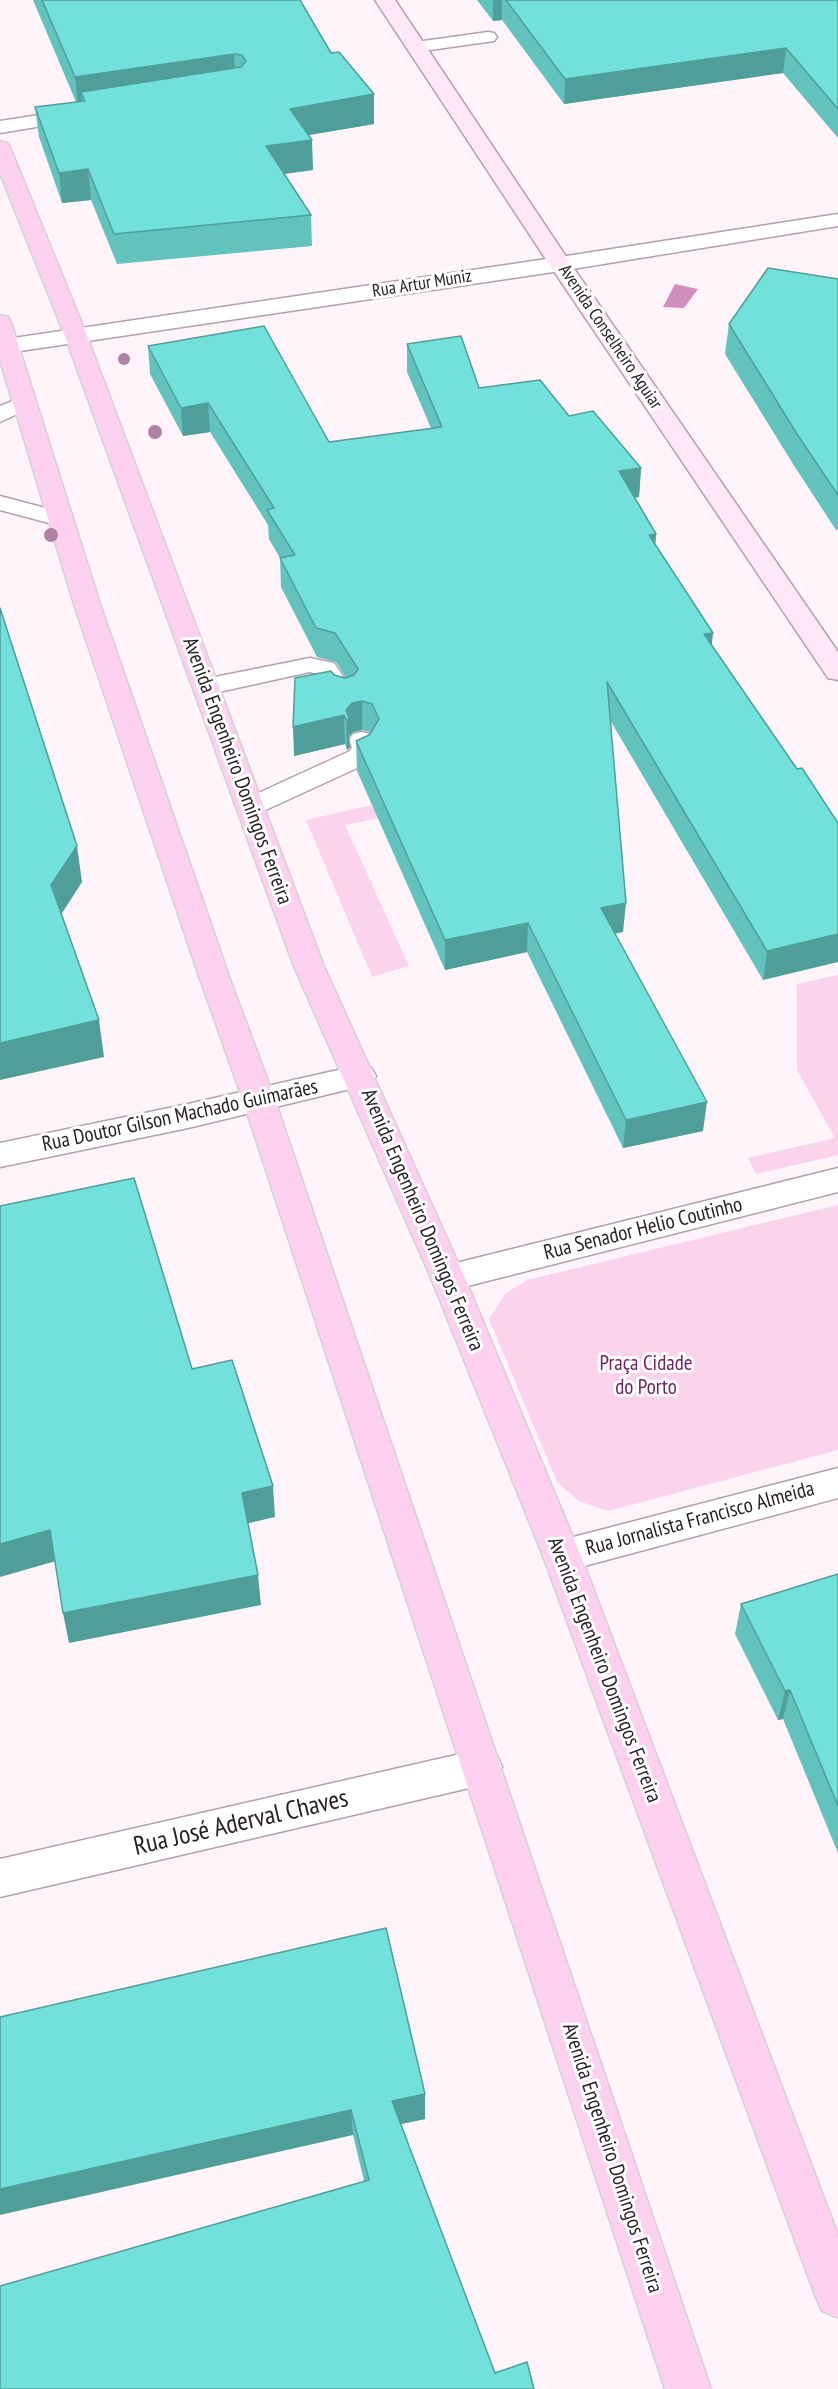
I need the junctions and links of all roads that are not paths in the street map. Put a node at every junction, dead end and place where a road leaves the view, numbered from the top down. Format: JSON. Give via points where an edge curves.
{"nodes":[{"id":1,"x":385,"y":0,"type":"edge"},
{"id":2,"x":488,"y":37,"type":"dead end"},
{"id":3,"x":416,"y":47,"type":"junction"},
{"id":4,"x":96,"y":111,"type":"edge"},
{"id":5,"x":0,"y":127,"type":"edge"},
{"id":6,"x":0,"y":147,"type":"edge"},
{"id":7,"x":838,"y":220,"type":"edge"},
{"id":8,"x":560,"y":264,"type":"junction"},
{"id":9,"x":76,"y":336,"type":"junction"},
{"id":10,"x":2,"y":338,"type":"edge"},
{"id":11,"x":24,"y":402,"type":"junction"},
{"id":12,"x":0,"y":415,"type":"edge"},
{"id":13,"x":0,"y":503,"type":"edge"},
{"id":14,"x":60,"y":519,"type":"junction"},
{"id":15,"x":838,"y":672,"type":"edge"},
{"id":16,"x":205,"y":687,"type":"junction"},
{"id":17,"x":345,"y":697,"type":"edge"},
{"id":18,"x":362,"y":740,"type":"edge"},
{"id":19,"x":250,"y":807,"type":"junction"},
{"id":20,"x":360,"y":1076,"type":"junction"},
{"id":21,"x":260,"y":1100,"type":"junction"},
{"id":22,"x":0,"y":1155,"type":"edge"},
{"id":23,"x":838,"y":1180,"type":"edge"},
{"id":24,"x":448,"y":1278,"type":"junction"},
{"id":25,"x":838,"y":1483,"type":"edge"},
{"id":26,"x":562,"y":1556,"type":"junction"},
{"id":27,"x":482,"y":1767,"type":"junction"},
{"id":28,"x":0,"y":1878,"type":"edge"},
{"id":29,"x":838,"y":2295,"type":"edge"},
{"id":30,"x":688,"y":2389,"type":"edge"}],
"edges":[{"from":1,"to":3,"type":"main road","name":"Avenida Conselheiro Aguiar"},
{"from":2,"to":3,"type":"lane"},
{"from":3,"to":8,"type":"main road","name":"Avenida Conselheiro Aguiar"},
{"from":4,"to":5,"type":"lane"},
{"from":6,"to":9,"type":"main road","name":"Avenida Engenheiro Domingos Ferreira"},
{"from":7,"to":8,"type":"street","name":"Rua Artur Muniz"},
{"from":8,"to":9,"type":"street","name":"Rua Artur Muniz"},
{"from":8,"to":15,"type":"main road","name":"Avenida Conselheiro Aguiar"},
{"from":9,"to":10,"type":"street","name":"Rua Artur Muniz"},
{"from":9,"to":16,"type":"main road","name":"Avenida Engenheiro Domingos Ferreira"},
{"from":10,"to":11,"type":"main road","name":"Avenida Engenheiro Domingos Ferreira"},
{"from":11,"to":12,"type":"lane"},
{"from":11,"to":14,"type":"main road","name":"Avenida Engenheiro Domingos Ferreira"},
{"from":13,"to":14,"type":"lane"},
{"from":14,"to":21,"type":"main road","name":"Avenida Engenheiro Domingos Ferreira"},
{"from":16,"to":17,"type":"lane","via":[[310,665],[325,668]]},
{"from":16,"to":19,"type":"main road","name":"Avenida Engenheiro Domingos Ferreira"},
{"from":18,"to":19,"type":"lane","via":[[365,747],[359,756]]},
{"from":19,"to":20,"type":"main road","name":"Avenida Engenheiro Domingos Ferreira","via":[[308,964]]},
{"from":20,"to":21,"type":"street","name":"Rua Doutor Gilson Machado Guimarães"},
{"from":20,"to":24,"type":"main road","name":"Avenida Engenheiro Domingos Ferreira"},
{"from":21,"to":22,"type":"street","name":"Rua Doutor Gilson Machado Guimarães"},
{"from":21,"to":27,"type":"main road","name":"Avenida Engenheiro Domingos Ferreira"},
{"from":23,"to":24,"type":"street","name":"Rua Senador Helio Coutinho"},
{"from":24,"to":26,"type":"main road","name":"Avenida Engenheiro Domingos Ferreira"},
{"from":25,"to":26,"type":"street","name":"Rua Jornalista Francisco Almeida"},
{"from":26,"to":29,"type":"main road","name":"Avenida Engenheiro Domingos Ferreira"},
{"from":27,"to":28,"type":"street","name":"Rua José Aderval Chaves"},
{"from":27,"to":30,"type":"main road","name":"Avenida Engenheiro Domingos Ferreira"}]}
